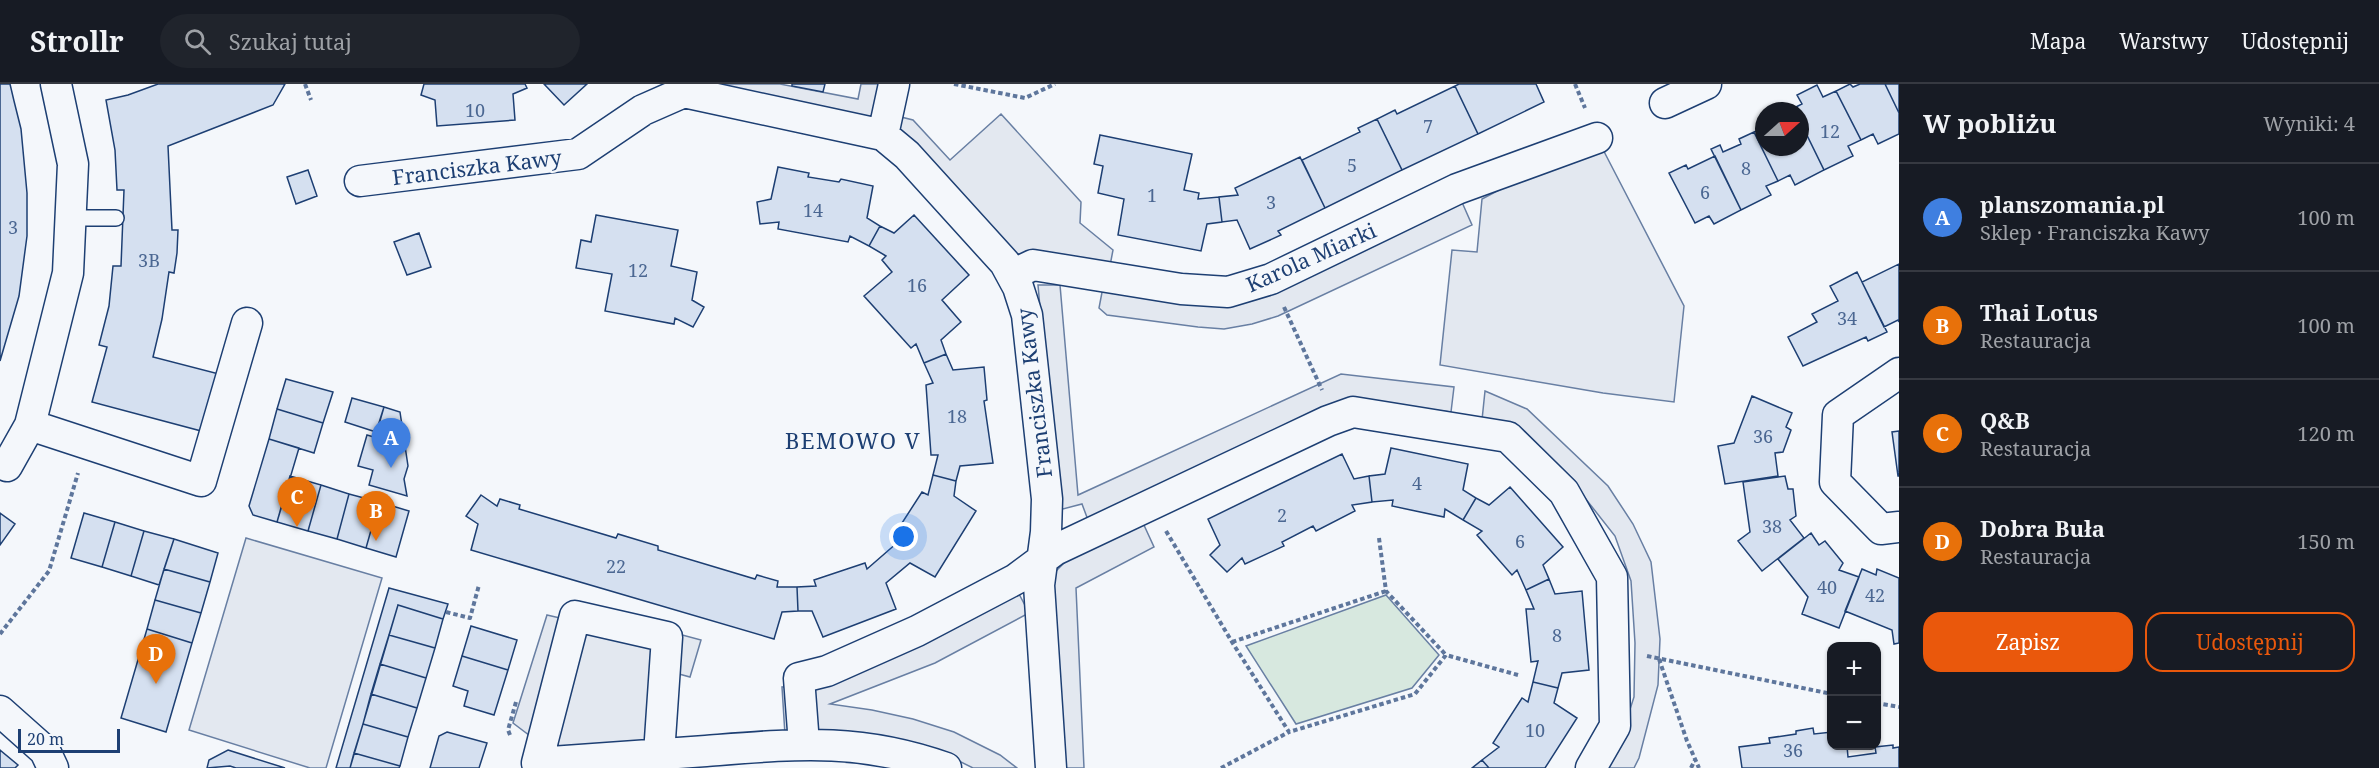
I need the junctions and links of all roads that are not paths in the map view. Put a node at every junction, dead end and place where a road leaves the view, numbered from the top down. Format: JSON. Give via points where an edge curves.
{"nodes":[{"id":1,"x":56,"y":84,"type":"edge"},
{"id":2,"x":894,"y":84,"type":"edge"},
{"id":3,"x":1706,"y":84,"type":"edge"},
{"id":4,"x":685,"y":88,"type":"edge"},
{"id":5,"x":1665,"y":103,"type":"dead end"},
{"id":6,"x":883,"y":135,"type":"junction"},
{"id":7,"x":1597,"y":138,"type":"dead end"},
{"id":8,"x":360,"y":181,"type":"dead end"},
{"id":9,"x":71,"y":218,"type":"junction"},
{"id":10,"x":116,"y":218,"type":"dead end"},
{"id":11,"x":1012,"y":275,"type":"junction"},
{"id":12,"x":248,"y":323,"type":"dead end"},
{"id":13,"x":1899,"y":373,"type":"edge"},
{"id":14,"x":30,"y":425,"type":"junction"},
{"id":15,"x":7,"y":466,"type":"dead end"},
{"id":16,"x":1899,"y":527,"type":"edge"},
{"id":17,"x":1042,"y":559,"type":"junction"},
{"id":18,"x":0,"y":711,"type":"edge"},
{"id":19,"x":804,"y":744,"type":"junction"},
{"id":20,"x":659,"y":754,"type":"junction"},
{"id":21,"x":53,"y":768,"type":"edge"},
{"id":22,"x":946,"y":768,"type":"edge"},
{"id":23,"x":1051,"y":768,"type":"edge"},
{"id":24,"x":1591,"y":768,"type":"edge"}],
"edges":[{"from":1,"to":9,"type":"street","via":[[73,164]]},
{"from":2,"to":6,"type":"street"},
{"from":3,"to":5,"type":"street"},
{"from":4,"to":6,"type":"street","name":"Franciszka Kawy"},
{"from":4,"to":8,"type":"street","name":"Franciszka Kawy","via":[[643,110],[578,154]]},
{"from":6,"to":11,"type":"street","name":"Franciszka Kawy","via":[[907,155]]},
{"from":7,"to":11,"type":"street","name":"Karola Miarki","via":[[1457,189],[1271,279],[1228,292],[1033,265]]},
{"from":9,"to":10,"type":"lane"},
{"from":9,"to":14,"type":"street","via":[[68,273]]},
{"from":11,"to":17,"type":"street","name":"Franciszka Kawy","via":[[1027,315],[1047,499]]},
{"from":12,"to":14,"type":"street","via":[[201,481]]},
{"from":13,"to":16,"type":"street","via":[[1838,415],[1835,482],[1881,529]]},
{"from":14,"to":15,"type":"street"},
{"from":17,"to":19,"type":"street","via":[[1016,579],[917,631],[827,671],[800,678]]},
{"from":17,"to":23,"type":"street","name":"Franciszka Kawy","via":[[1039,602]]},
{"from":17,"to":24,"type":"street","via":[[1353,412],[1508,437],[1564,492],[1612,577],[1616,726]]},
{"from":18,"to":21,"type":"street","via":[[45,751]]},
{"from":19,"to":20,"type":"street"},
{"from":19,"to":22,"type":"street","via":[[877,749]]},
{"from":20,"to":20,"type":"street","via":[[668,637],[574,616],[537,763]]}]}
